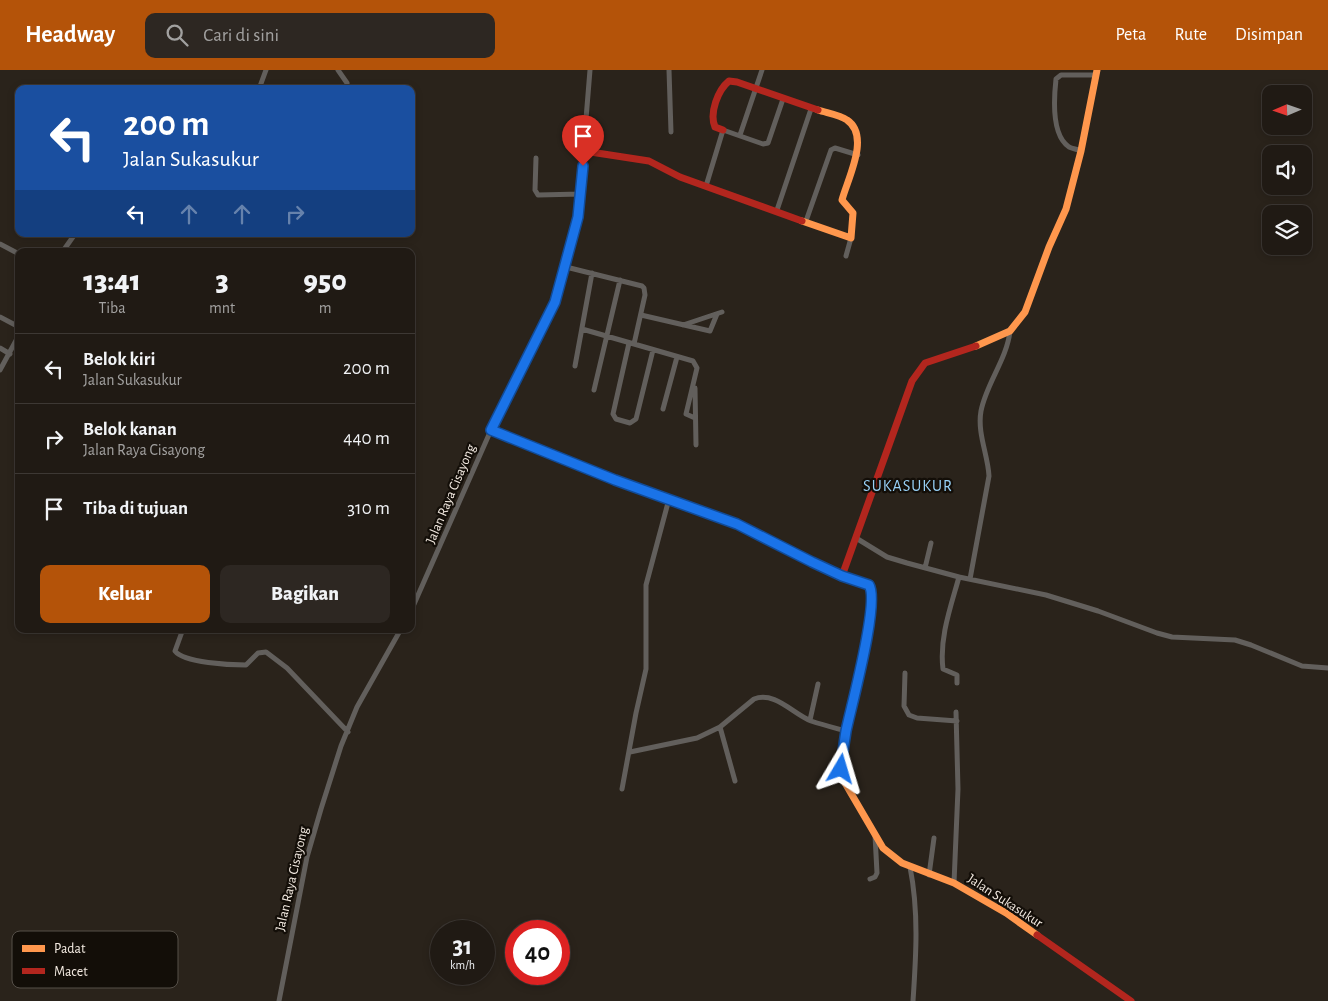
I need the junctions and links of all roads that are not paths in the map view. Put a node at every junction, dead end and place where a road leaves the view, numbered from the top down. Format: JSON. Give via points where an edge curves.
{"nodes":[{"id":1,"x":266,"y":70,"type":"edge"},
{"id":2,"x":338,"y":70,"type":"edge"},
{"id":3,"x":590,"y":70,"type":"edge"},
{"id":4,"x":670,"y":70,"type":"edge"},
{"id":5,"x":762,"y":70,"type":"edge"},
{"id":6,"x":1096,"y":72,"type":"edge"},
{"id":7,"x":347,"y":83,"type":"dead end"},
{"id":8,"x":260,"y":85,"type":"edge"},
{"id":9,"x":756,"y":89,"type":"junction"},
{"id":10,"x":784,"y":99,"type":"junction"},
{"id":11,"x":812,"y":109,"type":"junction"},
{"id":12,"x":723,"y":130,"type":"junction"},
{"id":13,"x":671,"y":132,"type":"dead end"},
{"id":14,"x":740,"y":135,"type":"junction"},
{"id":15,"x":584,"y":151,"type":"junction"},
{"id":16,"x":1081,"y":151,"type":"junction"},
{"id":17,"x":858,"y":155,"type":"junction"},
{"id":18,"x":536,"y":158,"type":"dead end"},
{"id":19,"x":706,"y":186,"type":"junction"},
{"id":20,"x":581,"y":194,"type":"junction"},
{"id":21,"x":777,"y":210,"type":"junction"},
{"id":22,"x":806,"y":221,"type":"junction"},
{"id":23,"x":73,"y":237,"type":"edge"},
{"id":24,"x":851,"y":238,"type":"junction"},
{"id":25,"x":0,"y":244,"type":"edge"},
{"id":26,"x":65,"y":248,"type":"edge"},
{"id":27,"x":15,"y":252,"type":"edge"},
{"id":28,"x":846,"y":256,"type":"dead end"},
{"id":29,"x":566,"y":267,"type":"junction"},
{"id":30,"x":592,"y":273,"type":"junction"},
{"id":31,"x":620,"y":280,"type":"junction"},
{"id":32,"x":641,"y":315,"type":"junction"},
{"id":33,"x":0,"y":317,"type":"edge"},
{"id":34,"x":15,"y":324,"type":"edge"},
{"id":35,"x":683,"y":326,"type":"junction"},
{"id":36,"x":582,"y":329,"type":"junction"},
{"id":37,"x":1010,"y":331,"type":"junction"},
{"id":38,"x":607,"y":337,"type":"junction"},
{"id":39,"x":15,"y":343,"type":"edge"},
{"id":40,"x":632,"y":343,"type":"junction"},
{"id":41,"x":0,"y":348,"type":"edge"},
{"id":42,"x":653,"y":350,"type":"junction"},
{"id":43,"x":10,"y":354,"type":"junction"},
{"id":44,"x":677,"y":357,"type":"junction"},
{"id":45,"x":575,"y":366,"type":"dead end"},
{"id":46,"x":0,"y":370,"type":"edge"},
{"id":47,"x":695,"y":378,"type":"junction"},
{"id":48,"x":594,"y":390,"type":"dead end"},
{"id":49,"x":663,"y":409,"type":"dead end"},
{"id":50,"x":695,"y":418,"type":"junction"},
{"id":51,"x":491,"y":430,"type":"junction"},
{"id":52,"x":696,"y":445,"type":"dead end"},
{"id":53,"x":669,"y":499,"type":"junction"},
{"id":54,"x":856,"y":538,"type":"junction"},
{"id":55,"x":931,"y":542,"type":"dead end"},
{"id":56,"x":925,"y":568,"type":"junction"},
{"id":57,"x":842,"y":576,"type":"junction"},
{"id":58,"x":959,"y":577,"type":"junction"},
{"id":59,"x":970,"y":579,"type":"junction"},
{"id":60,"x":415,"y":602,"type":"edge"},
{"id":61,"x":182,"y":633,"type":"edge"},
{"id":62,"x":399,"y":633,"type":"edge"},
{"id":63,"x":1328,"y":668,"type":"edge"},
{"id":64,"x":905,"y":672,"type":"dead end"},
{"id":65,"x":957,"y":683,"type":"dead end"},
{"id":66,"x":818,"y":684,"type":"dead end"},
{"id":67,"x":956,"y":712,"type":"dead end"},
{"id":68,"x":810,"y":720,"type":"junction"},
{"id":69,"x":956,"y":721,"type":"junction"},
{"id":70,"x":720,"y":727,"type":"junction"},
{"id":71,"x":846,"y":731,"type":"junction"},
{"id":72,"x":348,"y":732,"type":"junction"},
{"id":73,"x":630,"y":752,"type":"junction"},
{"id":74,"x":735,"y":782,"type":"dead end"},
{"id":75,"x":622,"y":789,"type":"dead end"},
{"id":76,"x":874,"y":833,"type":"junction"},
{"id":77,"x":934,"y":838,"type":"dead end"},
{"id":78,"x":910,"y":867,"type":"junction"},
{"id":79,"x":929,"y":875,"type":"junction"},
{"id":80,"x":870,"y":879,"type":"dead end"},
{"id":81,"x":954,"y":883,"type":"junction"},
{"id":82,"x":279,"y":1001,"type":"edge"},
{"id":83,"x":913,"y":1001,"type":"edge"},
{"id":84,"x":1131,"y":1001,"type":"edge"}],
"edges":[{"from":1,"to":8,"type":"street"},
{"from":2,"to":7,"type":"street"},
{"from":3,"to":15,"type":"street","name":"Jalan Raya Cisayong"},
{"from":4,"to":13,"type":"street"},
{"from":5,"to":9,"type":"street"},
{"from":6,"to":16,"type":"street"},
{"from":6,"to":16,"type":"street","via":[[1061,75],[1056,79],[1054,111],[1057,124],[1069,146]]},
{"from":9,"to":10,"type":"street"},
{"from":9,"to":12,"type":"street","via":[[737,82],[724,83],[712,122]]},
{"from":9,"to":14,"type":"street"},
{"from":10,"to":11,"type":"street"},
{"from":10,"to":14,"type":"street","via":[[768,144]]},
{"from":11,"to":17,"type":"street","via":[[848,120],[855,131]]},
{"from":11,"to":21,"type":"street"},
{"from":12,"to":14,"type":"street"},
{"from":12,"to":19,"type":"street"},
{"from":15,"to":19,"type":"street","via":[[649,161]]},
{"from":15,"to":20,"type":"street","name":"Jalan Raya Cisayong"},
{"from":16,"to":37,"type":"street","via":[[1066,208],[1032,298]]},
{"from":17,"to":22,"type":"street","via":[[836,148],[831,150]]},
{"from":17,"to":24,"type":"street","via":[[842,200],[853,213]]},
{"from":18,"to":20,"type":"street","via":[[535,190],[538,194]]},
{"from":19,"to":21,"type":"street"},
{"from":20,"to":29,"type":"street","name":"Jalan Raya Cisayong"},
{"from":21,"to":22,"type":"street"},
{"from":22,"to":24,"type":"street"},
{"from":23,"to":26,"type":"street"},
{"from":24,"to":28,"type":"street"},
{"from":25,"to":27,"type":"street"},
{"from":29,"to":30,"type":"street"},
{"from":29,"to":51,"type":"street","name":"Jalan Raya Cisayong","via":[[555,302]]},
{"from":30,"to":31,"type":"street"},
{"from":30,"to":36,"type":"street"},
{"from":31,"to":32,"type":"street","via":[[644,288]]},
{"from":31,"to":38,"type":"street"},
{"from":32,"to":35,"type":"street"},
{"from":32,"to":40,"type":"street"},
{"from":33,"to":34,"type":"street"},
{"from":35,"to":35,"type":"street","via":[[719,313],[710,331]]},
{"from":36,"to":38,"type":"street"},
{"from":36,"to":45,"type":"street"},
{"from":37,"to":54,"type":"street","via":[[983,344],[925,363],[919,369],[903,402]]},
{"from":37,"to":59,"type":"street","via":[[981,411],[980,426],[989,476]]},
{"from":38,"to":40,"type":"street"},
{"from":38,"to":48,"type":"street"},
{"from":39,"to":43,"type":"street"},
{"from":40,"to":42,"type":"street"},
{"from":40,"to":42,"type":"street","via":[[613,414],[616,419],[630,424],[636,419]]},
{"from":41,"to":43,"type":"street"},
{"from":42,"to":44,"type":"street"},
{"from":43,"to":46,"type":"street"},
{"from":44,"to":47,"type":"street","via":[[696,363]]},
{"from":44,"to":49,"type":"street"},
{"from":47,"to":50,"type":"street"},
{"from":47,"to":50,"type":"street","via":[[686,414]]},
{"from":50,"to":52,"type":"street"},
{"from":51,"to":53,"type":"street","name":"Jalan Sukasukur"},
{"from":51,"to":60,"type":"street","name":"Jalan Raya Cisayong"},
{"from":53,"to":57,"type":"street","name":"Jalan Sukasukur","via":[[737,524]]},
{"from":53,"to":73,"type":"street","via":[[646,585],[646,669]]},
{"from":54,"to":56,"type":"street","via":[[887,557]]},
{"from":54,"to":57,"type":"street"},
{"from":55,"to":56,"type":"street"},
{"from":56,"to":58,"type":"street"},
{"from":57,"to":71,"type":"street","name":"Jalan Sukasukur","via":[[866,582],[872,589],[860,676]]},
{"from":58,"to":59,"type":"street"},
{"from":58,"to":65,"type":"street","via":[[947,620],[942,666],[944,671],[957,675]]},
{"from":59,"to":63,"type":"street","via":[[1046,595],[1172,637],[1234,640],[1302,666]]},
{"from":61,"to":72,"type":"street","via":[[175,651],[180,656],[195,660],[246,665],[258,653],[266,652],[287,668]]},
{"from":62,"to":72,"type":"street","name":"Jalan Raya Cisayong","via":[[375,673]]},
{"from":64,"to":69,"type":"street","via":[[904,706],[908,715]]},
{"from":66,"to":68,"type":"street"},
{"from":67,"to":69,"type":"street"},
{"from":68,"to":70,"type":"street","via":[[777,701],[760,697]]},
{"from":68,"to":71,"type":"street"},
{"from":69,"to":81,"type":"street","via":[[958,789]]},
{"from":70,"to":73,"type":"street","via":[[686,742]]},
{"from":70,"to":74,"type":"street"},
{"from":71,"to":76,"type":"street","name":"Jalan Sukasukur","via":[[842,776]]},
{"from":72,"to":82,"type":"street","name":"Jalan Raya Cisayong","via":[[307,856]]},
{"from":73,"to":75,"type":"street"},
{"from":76,"to":78,"type":"street","name":"Jalan Sukasukur","via":[[883,848]]},
{"from":76,"to":80,"type":"street","via":[[877,873]]},
{"from":77,"to":79,"type":"street"},
{"from":78,"to":79,"type":"street","name":"Jalan Sukasukur"},
{"from":78,"to":83,"type":"street","via":[[916,896]]},
{"from":79,"to":81,"type":"street","name":"Jalan Sukasukur"},
{"from":81,"to":84,"type":"street","name":"Jalan Sukasukur","via":[[1006,913]]}]}
